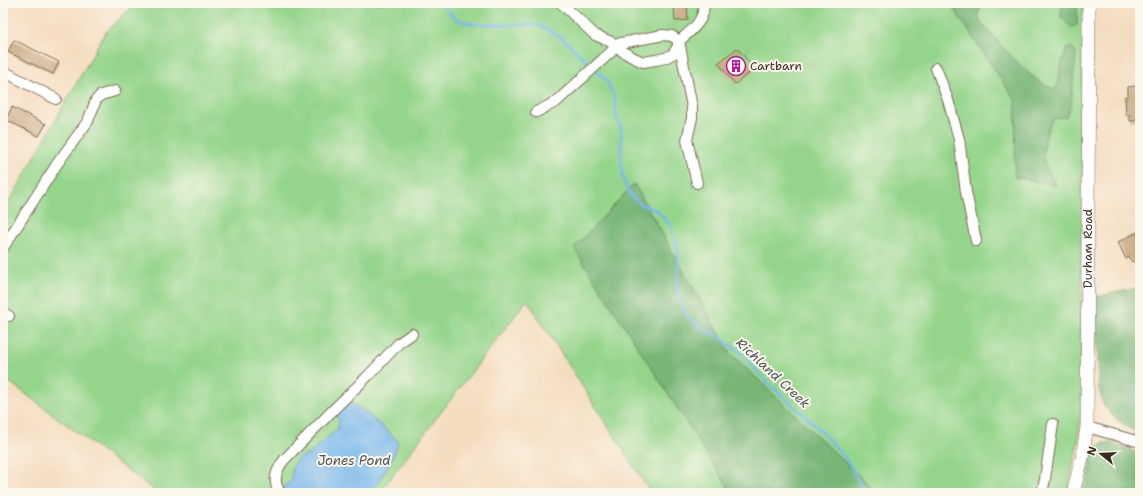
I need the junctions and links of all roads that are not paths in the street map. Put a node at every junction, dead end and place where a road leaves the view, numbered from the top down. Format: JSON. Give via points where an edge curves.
{"nodes":[{"id":1,"x":704,"y":3,"type":"edge"},
{"id":2,"x":1088,"y":3,"type":"edge"},
{"id":3,"x":567,"y":4,"type":"edge"},
{"id":4,"x":679,"y":41,"type":"junction"},
{"id":5,"x":616,"y":44,"type":"junction"},
{"id":6,"x":936,"y":68,"type":"dead end"},
{"id":7,"x":3,"y":71,"type":"edge"},
{"id":8,"x":115,"y":91,"type":"dead end"},
{"id":9,"x":56,"y":99,"type":"dead end"},
{"id":10,"x":536,"y":112,"type":"dead end"},
{"id":11,"x":697,"y":183,"type":"dead end"},
{"id":12,"x":976,"y":241,"type":"dead end"},
{"id":13,"x":3,"y":248,"type":"edge"},
{"id":14,"x":412,"y":334,"type":"dead end"},
{"id":15,"x":1053,"y":424,"type":"dead end"},
{"id":16,"x":1086,"y":427,"type":"junction"},
{"id":17,"x":1140,"y":442,"type":"edge"},
{"id":18,"x":280,"y":493,"type":"edge"},
{"id":19,"x":1042,"y":493,"type":"edge"},
{"id":20,"x":1073,"y":493,"type":"edge"}],
"edges":[{"from":1,"to":4,"type":"street","via":[[701,18],[692,31]]},
{"from":2,"to":16,"type":"main road","name":"Durham Road"},
{"from":3,"to":5,"type":"street","via":[[595,35]]},
{"from":4,"to":5,"type":"street","via":[[672,36],[663,35]]},
{"from":4,"to":5,"type":"street","via":[[673,54],[643,62],[622,51]]},
{"from":4,"to":11,"type":"street","via":[[692,107],[687,140]]},
{"from":5,"to":10,"type":"street","via":[[611,52],[556,102]]},
{"from":6,"to":12,"type":"street","via":[[959,139]]},
{"from":7,"to":9,"type":"street"},
{"from":8,"to":13,"type":"street","via":[[101,94],[96,100],[88,121]]},
{"from":14,"to":18,"type":"street","via":[[399,343],[284,460],[276,474],[276,485]]},
{"from":15,"to":19,"type":"street"},
{"from":16,"to":17,"type":"street"},
{"from":16,"to":20,"type":"main road","name":"Durham Road","via":[[1082,458]]}]}
